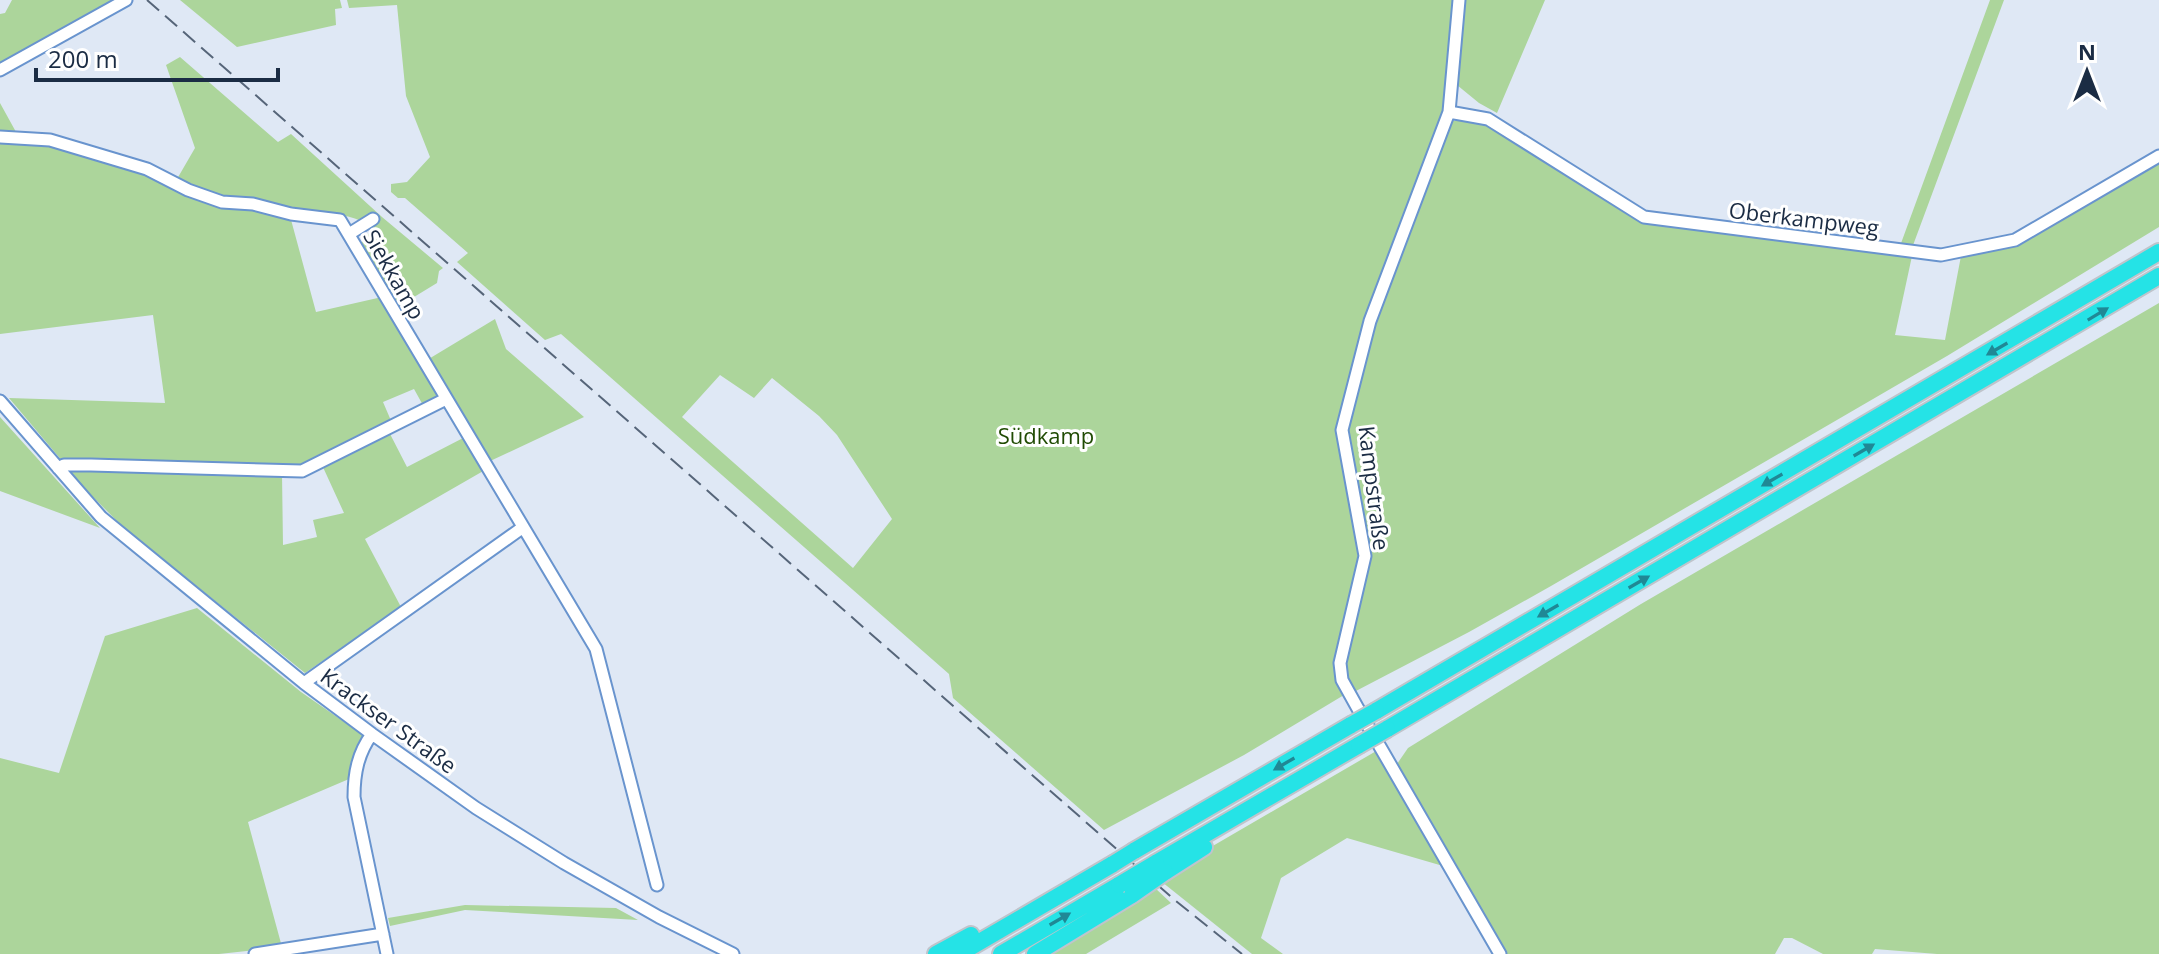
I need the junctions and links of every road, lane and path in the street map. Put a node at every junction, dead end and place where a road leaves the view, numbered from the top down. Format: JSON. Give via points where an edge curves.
{"nodes":[{"id":1,"x":126,"y":0,"type":"edge"},
{"id":2,"x":1459,"y":0,"type":"edge"},
{"id":3,"x":0,"y":70,"type":"edge"},
{"id":4,"x":1449,"y":112,"type":"junction"},
{"id":5,"x":0,"y":137,"type":"edge"},
{"id":6,"x":2159,"y":156,"type":"edge"},
{"id":7,"x":373,"y":219,"type":"dead end"},
{"id":8,"x":349,"y":234,"type":"junction"},
{"id":9,"x":2159,"y":252,"type":"edge"},
{"id":10,"x":2159,"y":276,"type":"edge"},
{"id":11,"x":446,"y":399,"type":"junction"},
{"id":12,"x":0,"y":401,"type":"edge"},
{"id":13,"x":58,"y":468,"type":"junction"},
{"id":14,"x":522,"y":528,"type":"junction"},
{"id":15,"x":304,"y":683,"type":"junction"},
{"id":16,"x":372,"y":734,"type":"junction"},
{"id":17,"x":657,"y":885,"type":"dead end"},
{"id":18,"x":1126,"y":890,"type":"junction"},
{"id":19,"x":1058,"y":896,"type":"junction"},
{"id":20,"x":383,"y":934,"type":"junction"},
{"id":21,"x":255,"y":954,"type":"edge"},
{"id":22,"x":387,"y":954,"type":"edge"},
{"id":23,"x":733,"y":954,"type":"edge"},
{"id":24,"x":936,"y":954,"type":"edge"},
{"id":25,"x":959,"y":954,"type":"edge"},
{"id":26,"x":1001,"y":954,"type":"edge"},
{"id":27,"x":1035,"y":954,"type":"edge"},
{"id":28,"x":1500,"y":954,"type":"edge"}],
"edges":[{"from":1,"to":3,"type":"street"},
{"from":2,"to":4,"type":"street","name":"Kampstraße"},
{"from":4,"to":6,"type":"street","name":"Oberkampweg","via":[[1488,119],[1644,217],[1941,255],[2015,240]]},
{"from":4,"to":28,"type":"street","name":"Kampstraße","via":[[1370,321],[1342,430],[1365,556],[1340,663],[1342,680]]},
{"from":5,"to":8,"type":"street","name":"Siekkamp","via":[[50,140],[147,169],[222,202],[340,220]]},
{"from":7,"to":8,"type":"street"},
{"from":8,"to":11,"type":"street","name":"Siekkamp"},
{"from":9,"to":19,"type":"highway","one_way":true,"bridge":true},
{"from":18,"to":10,"type":"highway","one_way":true,"bridge":true,"via":[[1261,802]]},
{"from":11,"to":13,"type":"street","via":[[302,471]]},
{"from":11,"to":14,"type":"street","name":"Siekkamp"},
{"from":12,"to":13,"type":"street","name":"Krackser Straße"},
{"from":13,"to":15,"type":"street","name":"Krackser Straße","via":[[101,517]]},
{"from":14,"to":15,"type":"street"},
{"from":14,"to":17,"type":"street","name":"Siekkamp","via":[[596,649]]},
{"from":15,"to":16,"type":"street","name":"Krackser Straße"},
{"from":16,"to":20,"type":"street","via":[[354,776],[354,797]]},
{"from":16,"to":23,"type":"street","name":"Krackser Straße","via":[[564,863]]},
{"from":26,"to":18,"type":"highway","one_way":true},
{"from":18,"to":27,"type":"highway"},
{"from":19,"to":24,"type":"highway","via":[[1039,898]]},
{"from":19,"to":25,"type":"highway"},
{"from":20,"to":21,"type":"street"},
{"from":20,"to":22,"type":"street"}]}
